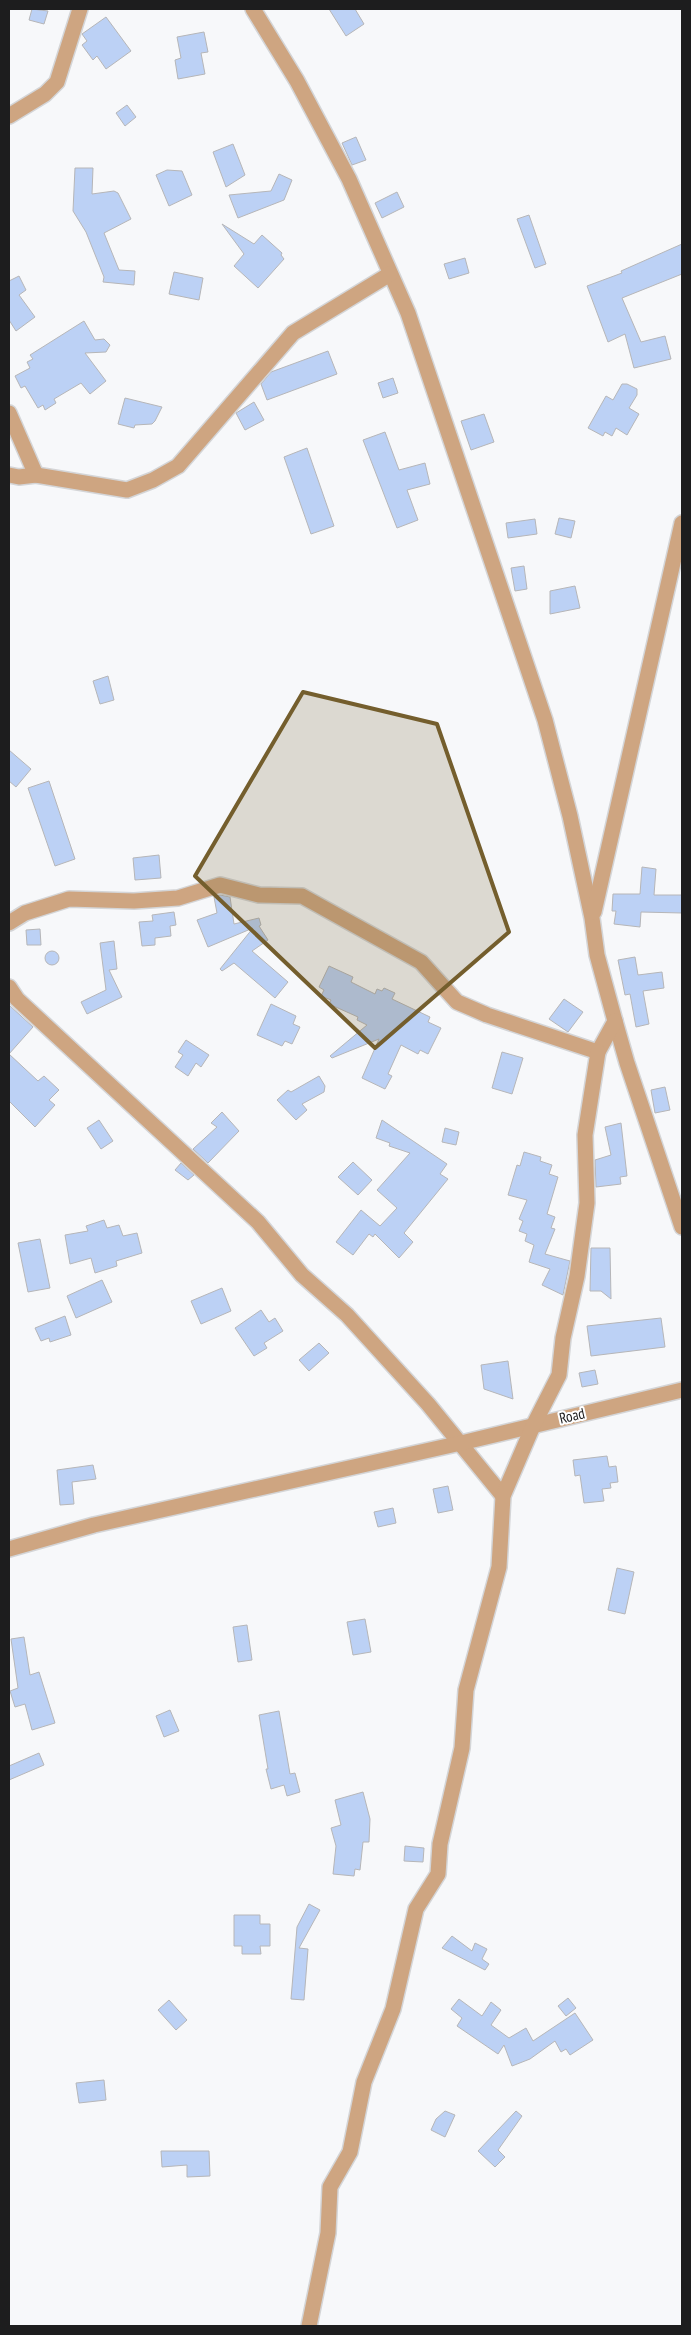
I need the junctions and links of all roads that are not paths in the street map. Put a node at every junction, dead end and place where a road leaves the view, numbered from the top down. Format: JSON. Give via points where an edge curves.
{"nodes":[{"id":1,"x":80,"y":9,"type":"edge"},
{"id":2,"x":253,"y":9,"type":"edge"},
{"id":3,"x":9,"y":116,"type":"edge"},
{"id":4,"x":390,"y":274,"type":"junction"},
{"id":5,"x":9,"y":413,"type":"edge"},
{"id":6,"x":9,"y":475,"type":"edge"},
{"id":7,"x":36,"y":475,"type":"junction"},
{"id":8,"x":682,"y":523,"type":"edge"},
{"id":9,"x":677,"y":574,"type":"edge"},
{"id":10,"x":592,"y":918,"type":"junction"},
{"id":11,"x":9,"y":923,"type":"edge"},
{"id":12,"x":9,"y":987,"type":"edge"},
{"id":13,"x":615,"y":1020,"type":"junction"},
{"id":14,"x":598,"y":1052,"type":"junction"},
{"id":15,"x":682,"y":1228,"type":"edge"},
{"id":16,"x":682,"y":1390,"type":"edge"},
{"id":17,"x":533,"y":1426,"type":"junction"},
{"id":18,"x":461,"y":1443,"type":"junction"},
{"id":19,"x":504,"y":1496,"type":"junction"},
{"id":20,"x":9,"y":1549,"type":"edge"},
{"id":21,"x":309,"y":2326,"type":"edge"}],
"edges":[{"from":1,"to":3,"type":"street","via":[[57,82]]},
{"from":2,"to":4,"type":"street","via":[[297,81],[349,179]]},
{"from":4,"to":7,"type":"street","via":[[293,333],[178,466],[127,490]]},
{"from":4,"to":10,"type":"street","via":[[408,313],[544,720],[570,816]]},
{"from":5,"to":7,"type":"street"},
{"from":6,"to":7,"type":"street"},
{"from":8,"to":9,"type":"street"},
{"from":9,"to":10,"type":"street"},
{"from":10,"to":13,"type":"street","via":[[597,955]]},
{"from":11,"to":14,"type":"street","via":[[25,913],[69,900],[178,898],[220,885],[259,895],[302,896],[421,962],[457,1002]]},
{"from":12,"to":18,"type":"street","via":[[17,999],[258,1222],[302,1275],[347,1315]]},
{"from":13,"to":14,"type":"street"},
{"from":13,"to":15,"type":"street"},
{"from":14,"to":17,"type":"street","via":[[585,1135],[587,1203],[577,1276],[563,1338],[559,1375]]},
{"from":16,"to":17,"type":"street","name":"Road"},
{"from":17,"to":18,"type":"street","name":"Road"},
{"from":17,"to":19,"type":"street"},
{"from":18,"to":19,"type":"street"},
{"from":18,"to":20,"type":"street","name":"Road","via":[[94,1525]]},
{"from":19,"to":21,"type":"street","via":[[499,1567],[466,1690],[462,1748],[440,1844],[438,1874],[416,1909],[393,2009],[364,2082],[350,2152],[330,2187],[328,2233]]}]}
